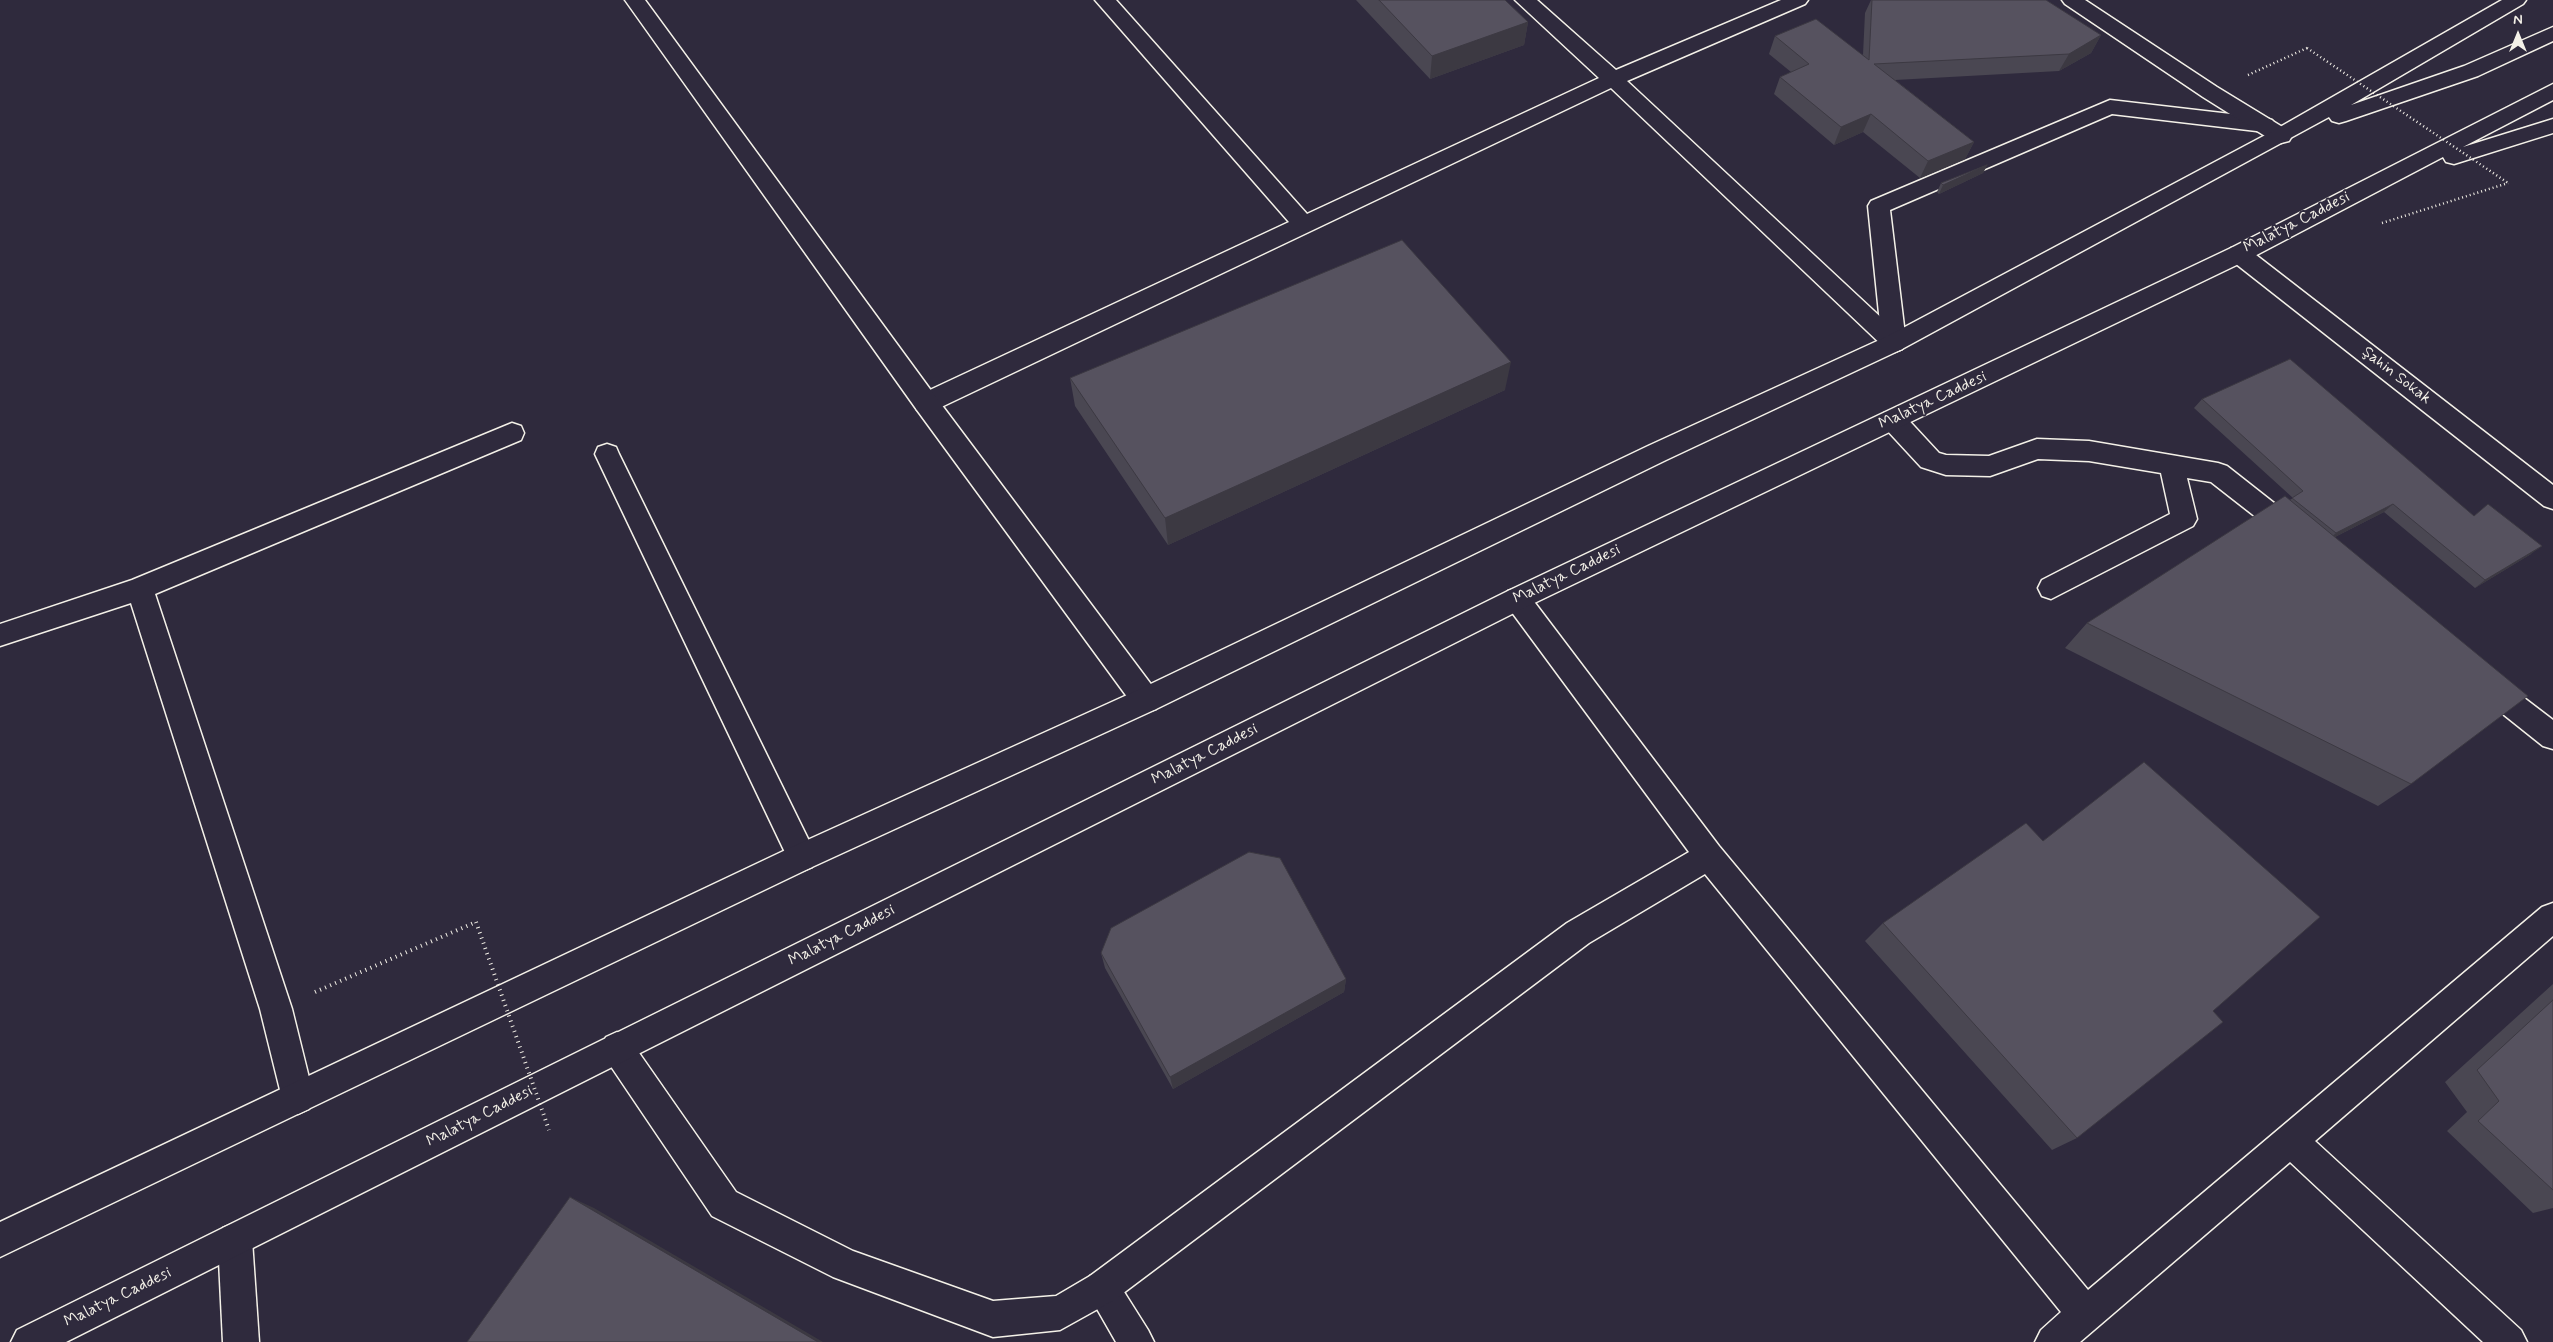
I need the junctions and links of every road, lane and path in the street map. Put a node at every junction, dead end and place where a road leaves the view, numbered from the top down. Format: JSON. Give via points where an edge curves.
{"nodes":[{"id":1,"x":635,"y":0,"type":"edge"},
{"id":2,"x":1105,"y":0,"type":"edge"},
{"id":3,"x":1525,"y":0,"type":"edge"},
{"id":4,"x":1798,"y":0,"type":"edge"},
{"id":5,"x":2072,"y":0,"type":"edge"},
{"id":6,"x":2516,"y":0,"type":"edge"},
{"id":7,"x":2553,"y":33,"type":"edge"},
{"id":8,"x":1613,"y":79,"type":"junction"},
{"id":9,"x":2553,"y":91,"type":"edge"},
{"id":10,"x":2210,"y":92,"type":"junction"},
{"id":11,"x":2553,"y":126,"type":"edge"},
{"id":12,"x":2273,"y":131,"type":"junction"},
{"id":13,"x":2385,"y":178,"type":"junction"},
{"id":14,"x":2508,"y":183,"type":"dead end"},
{"id":15,"x":1304,"y":225,"type":"junction"},
{"id":16,"x":2239,"y":254,"type":"junction"},
{"id":17,"x":1894,"y":343,"type":"junction"},
{"id":18,"x":926,"y":403,"type":"junction"},
{"id":19,"x":1893,"y":420,"type":"junction"},
{"id":20,"x":512,"y":433,"type":"dead end"},
{"id":21,"x":607,"y":454,"type":"dead end"},
{"id":22,"x":2172,"y":465,"type":"junction"},
{"id":23,"x":2553,"y":499,"type":"edge"},
{"id":24,"x":2311,"y":547,"type":"edge"},
{"id":25,"x":2052,"y":588,"type":"dead end"},
{"id":26,"x":140,"y":589,"type":"junction"},
{"id":27,"x":1517,"y":599,"type":"junction"},
{"id":28,"x":0,"y":635,"type":"edge"},
{"id":29,"x":2467,"y":670,"type":"edge"},
{"id":30,"x":1146,"y":700,"type":"junction"},
{"id":31,"x":2553,"y":737,"type":"edge"},
{"id":32,"x":1709,"y":856,"type":"junction"},
{"id":33,"x":802,"y":858,"type":"junction"},
{"id":34,"x":2553,"y":917,"type":"edge"},
{"id":35,"x":276,"y":1009,"type":"junction"},
{"id":36,"x":618,"y":1048,"type":"junction"},
{"id":37,"x":298,"y":1098,"type":"junction"},
{"id":38,"x":549,"y":1130,"type":"dead end"},
{"id":39,"x":2290,"y":1140,"type":"junction"},
{"id":40,"x":0,"y":1240,"type":"edge"},
{"id":41,"x":235,"y":1240,"type":"junction"},
{"id":42,"x":1102,"y":1288,"type":"junction"},
{"id":43,"x":2086,"y":1315,"type":"junction"},
{"id":44,"x":29,"y":1342,"type":"edge"},
{"id":45,"x":241,"y":1342,"type":"edge"},
{"id":46,"x":1136,"y":1342,"type":"edge"},
{"id":47,"x":2052,"y":1342,"type":"edge"},
{"id":48,"x":2509,"y":1342,"type":"edge"}],
"edges":[{"from":1,"to":18,"type":"main road"},
{"from":2,"to":15,"type":"main road"},
{"from":3,"to":8,"type":"main road"},
{"from":4,"to":8,"type":"main road"},
{"from":5,"to":10,"type":"main road"},
{"from":6,"to":12,"type":"main road"},
{"from":7,"to":12,"type":"main road","via":[[2471,71]]},
{"from":8,"to":15,"type":"main road"},
{"from":8,"to":17,"type":"main road"},
{"from":9,"to":13,"type":"main road"},
{"from":10,"to":12,"type":"main road"},
{"from":10,"to":14,"type":"path","bridge":true,"via":[[2307,48]]},
{"from":11,"to":13,"type":"main road"},
{"from":12,"to":17,"type":"main road"},
{"from":12,"to":17,"type":"main road","via":[[2110,107],[1879,206]]},
{"from":13,"to":16,"type":"main road","name":"Malatya Caddesi"},
{"from":15,"to":18,"type":"main road"},
{"from":16,"to":19,"type":"main road","name":"Malatya Caddesi"},
{"from":16,"to":23,"type":"main road","name":"Şahin Sokak"},
{"from":17,"to":30,"type":"main road","via":[[1657,453]]},
{"from":18,"to":30,"type":"main road"},
{"from":19,"to":22,"type":"main road","via":[[1930,460],[1962,467],[1990,466],[2037,449],[2089,452]]},
{"from":19,"to":27,"type":"main road","name":"Malatya Caddesi"},
{"from":20,"to":26,"type":"main road"},
{"from":21,"to":33,"type":"main road"},
{"from":22,"to":24,"type":"main road","via":[[2218,473]]},
{"from":22,"to":25,"type":"main road","via":[[2184,518]]},
{"from":26,"to":28,"type":"main road"},
{"from":26,"to":35,"type":"main road"},
{"from":27,"to":32,"type":"main road"},
{"from":27,"to":36,"type":"main road","name":"Malatya Caddesi"},
{"from":29,"to":31,"type":"main road"},
{"from":30,"to":33,"type":"main road"},
{"from":32,"to":42,"type":"main road","via":[[1578,933]]},
{"from":32,"to":43,"type":"main road"},
{"from":33,"to":37,"type":"main road"},
{"from":34,"to":39,"type":"main road"},
{"from":35,"to":37,"type":"main road"},
{"from":35,"to":38,"type":"path","bridge":true,"via":[[476,922]]},
{"from":36,"to":41,"type":"main road","name":"Malatya Caddesi"},
{"from":36,"to":42,"type":"main road","via":[[724,1204],[845,1265],[992,1318],[1060,1313]]},
{"from":37,"to":40,"type":"main road"},
{"from":39,"to":43,"type":"main road"},
{"from":39,"to":48,"type":"main road"},
{"from":41,"to":44,"type":"main road","name":"Malatya Caddesi"},
{"from":41,"to":45,"type":"main road"},
{"from":42,"to":46,"type":"main road"},
{"from":43,"to":47,"type":"main road"}]}
